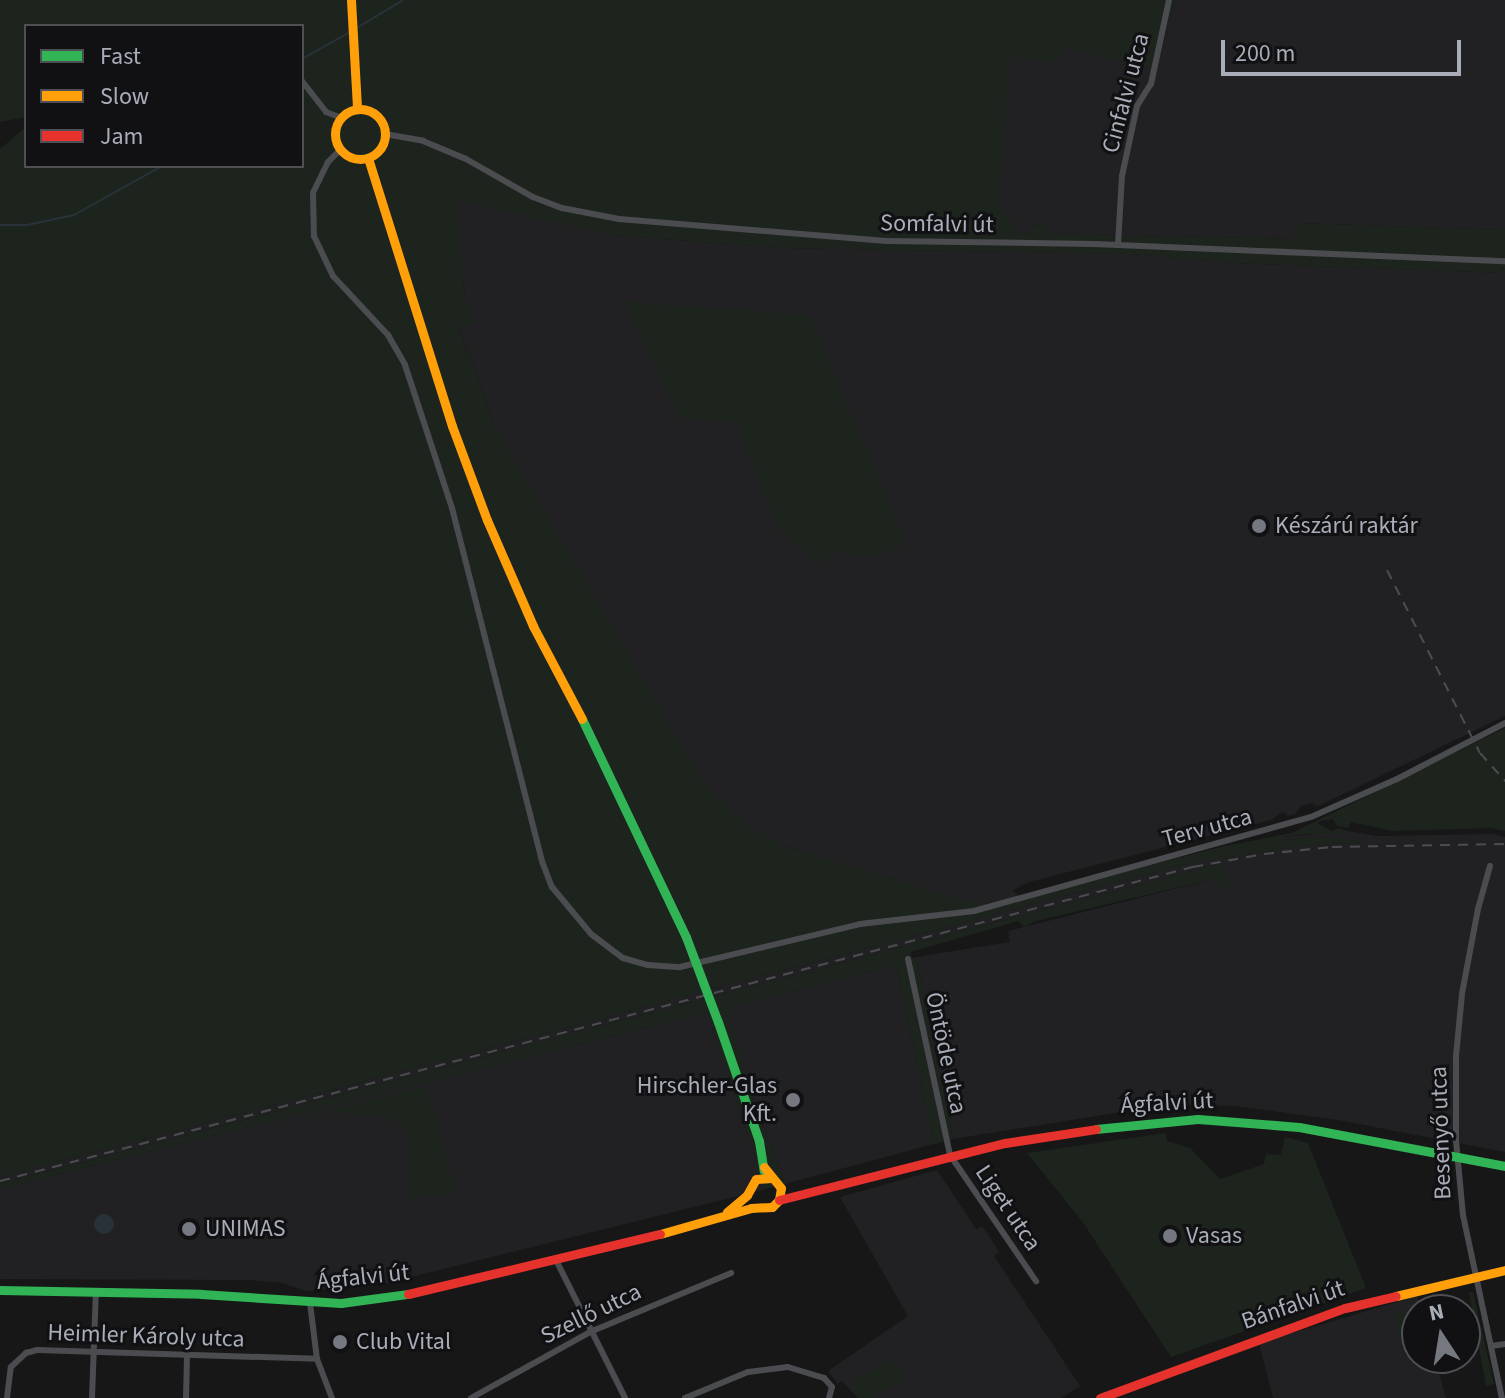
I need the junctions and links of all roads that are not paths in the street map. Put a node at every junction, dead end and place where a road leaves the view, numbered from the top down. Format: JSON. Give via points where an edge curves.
{"nodes":[{"id":1,"x":351,"y":0,"type":"edge"},
{"id":2,"x":1169,"y":0,"type":"edge"},
{"id":3,"x":304,"y":84,"type":"edge"},
{"id":4,"x":357,"y":109,"type":"junction"},
{"id":5,"x":339,"y":117,"type":"junction"},
{"id":6,"x":385,"y":134,"type":"junction"},
{"id":7,"x":340,"y":150,"type":"junction"},
{"id":8,"x":368,"y":158,"type":"junction"},
{"id":9,"x":1118,"y":245,"type":"junction"},
{"id":10,"x":1505,"y":261,"type":"edge"},
{"id":11,"x":1505,"y":723,"type":"edge"},
{"id":12,"x":1490,"y":866,"type":"dead end"},
{"id":13,"x":908,"y":959,"type":"dead end"},
{"id":14,"x":950,"y":1155,"type":"junction"},
{"id":15,"x":1456,"y":1157,"type":"junction"},
{"id":16,"x":1505,"y":1166,"type":"edge"},
{"id":17,"x":766,"y":1174,"type":"junction"},
{"id":18,"x":834,"y":1186,"type":"junction"},
{"id":19,"x":781,"y":1188,"type":"junction"},
{"id":20,"x":749,"y":1192,"type":"junction"},
{"id":21,"x":779,"y":1200,"type":"junction"},
{"id":22,"x":757,"y":1206,"type":"junction"},
{"id":23,"x":721,"y":1217,"type":"junction"},
{"id":24,"x":556,"y":1260,"type":"junction"},
{"id":25,"x":1505,"y":1270,"type":"edge"},
{"id":26,"x":731,"y":1273,"type":"dead end"},
{"id":27,"x":1475,"y":1276,"type":"junction"},
{"id":28,"x":1036,"y":1281,"type":"dead end"},
{"id":29,"x":0,"y":1290,"type":"edge"},
{"id":30,"x":96,"y":1291,"type":"junction"},
{"id":31,"x":310,"y":1303,"type":"junction"},
{"id":32,"x":590,"y":1332,"type":"junction"},
{"id":33,"x":1505,"y":1344,"type":"edge"},
{"id":34,"x":1491,"y":1346,"type":"junction"},
{"id":35,"x":94,"y":1352,"type":"junction"},
{"id":36,"x":187,"y":1356,"type":"junction"},
{"id":37,"x":317,"y":1359,"type":"junction"},
{"id":38,"x":831,"y":1395,"type":"edge"},
{"id":39,"x":7,"y":1398,"type":"edge"},
{"id":40,"x":92,"y":1398,"type":"edge"},
{"id":41,"x":186,"y":1398,"type":"edge"},
{"id":42,"x":332,"y":1398,"type":"edge"},
{"id":43,"x":471,"y":1398,"type":"edge"},
{"id":44,"x":625,"y":1398,"type":"edge"},
{"id":45,"x":685,"y":1398,"type":"edge"},
{"id":46,"x":1100,"y":1398,"type":"edge"},
{"id":47,"x":1502,"y":1398,"type":"edge"}],
"edges":[{"from":1,"to":4,"type":"main road"},
{"from":2,"to":9,"type":"street","name":"Cinfalvi utca","via":[[1151,84],[1137,106],[1122,176]]},
{"from":3,"to":5,"type":"street","via":[[326,112]]},
{"from":4,"to":5,"type":"main road"},
{"from":4,"to":6,"type":"main road","via":[[377,115]]},
{"from":5,"to":7,"type":"main road","via":[[335,137]]},
{"from":6,"to":8,"type":"main road","via":[[380,149]]},
{"from":6,"to":9,"type":"street","name":"Somfalvi út","via":[[423,141],[547,202],[619,219],[886,241]]},
{"from":7,"to":8,"type":"main road","via":[[352,158]]},
{"from":7,"to":11,"type":"street","name":"Terv utca","via":[[313,193],[314,236],[333,276],[388,335],[405,365],[452,508],[543,864],[565,907],[623,958],[659,966],[710,963],[860,924],[974,911],[1289,824],[1397,779]]},
{"from":8,"to":17,"type":"main road","bridge":true,"via":[[487,520],[533,626],[620,793],[686,937]]},
{"from":9,"to":10,"type":"street","name":"Somfalvi út"},
{"from":12,"to":15,"type":"street","name":"Besenyő utca","via":[[1462,994]]},
{"from":13,"to":14,"type":"street","name":"Öntöde utca"},
{"from":14,"to":15,"type":"main road","name":"Ágfalvi út","via":[[1095,1128],[1198,1119],[1267,1122]]},
{"from":14,"to":18,"type":"main road","name":"Ágfalvi út"},
{"from":14,"to":28,"type":"street","name":"Liget utca"},
{"from":15,"to":16,"type":"main road","name":"Ágfalvi út"},
{"from":15,"to":27,"type":"street","name":"Besenyő utca"},
{"from":17,"to":19,"type":"main road"},
{"from":17,"to":20,"type":"main road"},
{"from":18,"to":19,"type":"main road","name":"Ágfalvi út"},
{"from":18,"to":21,"type":"main road","name":"Ágfalvi út"},
{"from":19,"to":21,"type":"main road"},
{"from":20,"to":22,"type":"main road"},
{"from":20,"to":23,"type":"main road","name":"Ágfalvi út"},
{"from":21,"to":22,"type":"main road","via":[[768,1208]]},
{"from":22,"to":23,"type":"main road","name":"Ágfalvi út"},
{"from":23,"to":24,"type":"main road","name":"Ágfalvi út"},
{"from":24,"to":31,"type":"main road","name":"Ágfalvi út","via":[[391,1298]]},
{"from":24,"to":32,"type":"street"},
{"from":25,"to":27,"type":"main road","name":"Bánfalvi út"},
{"from":26,"to":32,"type":"street","name":"Szellő utca"},
{"from":27,"to":34,"type":"street","name":"Besenyő utca"},
{"from":27,"to":46,"type":"main road","name":"Bánfalvi út","via":[[1345,1308]]},
{"from":29,"to":30,"type":"main road","name":"Ágfalvi út"},
{"from":30,"to":31,"type":"main road","name":"Ágfalvi út"},
{"from":30,"to":35,"type":"street"},
{"from":31,"to":37,"type":"street"},
{"from":32,"to":43,"type":"street","name":"Szellő utca"},
{"from":32,"to":44,"type":"street"},
{"from":33,"to":34,"type":"street"},
{"from":34,"to":47,"type":"street","name":"Besenyő utca"},
{"from":35,"to":36,"type":"street","name":"Heimler Károly utca"},
{"from":35,"to":39,"type":"street","name":"Heimler Károly utca","via":[[26,1353],[11,1367]]},
{"from":35,"to":40,"type":"street"},
{"from":36,"to":37,"type":"street","name":"Heimler Károly utca"},
{"from":36,"to":41,"type":"street"},
{"from":37,"to":42,"type":"street"},
{"from":38,"to":45,"type":"street","via":[[824,1378],[788,1367],[748,1372]]}]}
